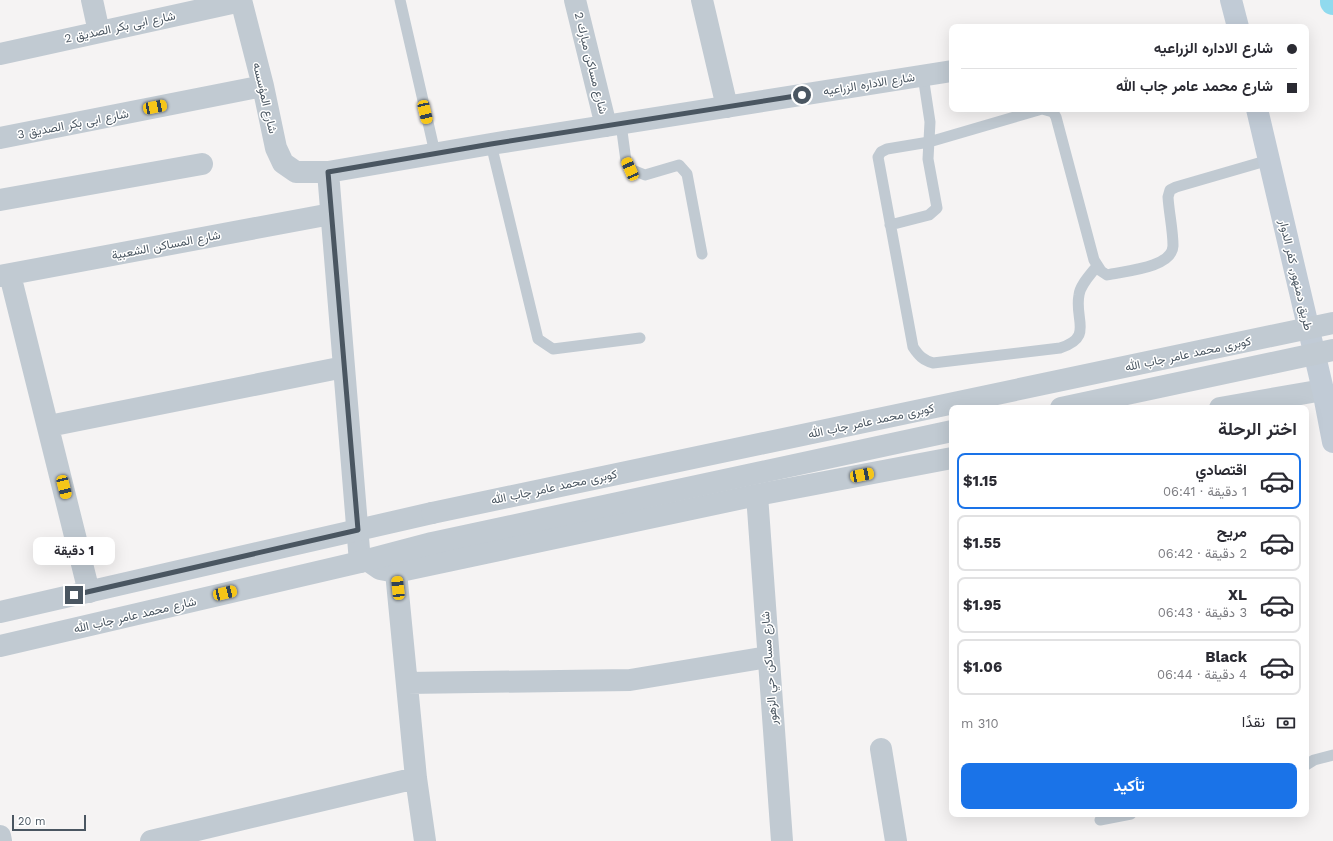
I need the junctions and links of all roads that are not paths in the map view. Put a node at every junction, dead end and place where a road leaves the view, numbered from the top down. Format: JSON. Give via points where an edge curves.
{"nodes":[{"id":1,"x":92,"y":0,"type":"edge"},
{"id":2,"x":241,"y":0,"type":"edge"},
{"id":3,"x":400,"y":0,"type":"edge"},
{"id":4,"x":575,"y":0,"type":"edge"},
{"id":5,"x":702,"y":0,"type":"edge"},
{"id":6,"x":1231,"y":0,"type":"edge"},
{"id":7,"x":1234,"y":24,"type":"edge"},
{"id":8,"x":99,"y":32,"type":"junction"},
{"id":9,"x":0,"y":54,"type":"edge"},
{"id":10,"x":949,"y":72,"type":"edge"},
{"id":11,"x":922,"y":76,"type":"junction"},
{"id":12,"x":263,"y":86,"type":"junction"},
{"id":13,"x":727,"y":107,"type":"junction"},
{"id":14,"x":1032,"y":112,"type":"edge"},
{"id":15,"x":1053,"y":112,"type":"edge"},
{"id":16,"x":1258,"y":112,"type":"edge"},
{"id":17,"x":613,"y":125,"type":"junction"},
{"id":18,"x":0,"y":138,"type":"edge"},
{"id":19,"x":929,"y":142,"type":"junction"},
{"id":20,"x":491,"y":144,"type":"junction"},
{"id":21,"x":435,"y":153,"type":"junction"},
{"id":22,"x":1269,"y":160,"type":"junction"},
{"id":23,"x":202,"y":164,"type":"dead end"},
{"id":24,"x":320,"y":173,"type":"junction"},
{"id":25,"x":0,"y":200,"type":"edge"},
{"id":26,"x":331,"y":214,"type":"junction"},
{"id":27,"x":890,"y":225,"type":"junction"},
{"id":28,"x":702,"y":254,"type":"dead end"},
{"id":29,"x":1097,"y":266,"type":"junction"},
{"id":30,"x":5,"y":275,"type":"edge"},
{"id":31,"x":1333,"y":323,"type":"edge"},
{"id":32,"x":640,"y":338,"type":"dead end"},
{"id":33,"x":1333,"y":350,"type":"edge"},
{"id":34,"x":344,"y":367,"type":"junction"},
{"id":35,"x":1323,"y":390,"type":"junction"},
{"id":36,"x":1076,"y":405,"type":"edge"},
{"id":37,"x":1237,"y":405,"type":"edge"},
{"id":38,"x":49,"y":426,"type":"junction"},
{"id":39,"x":949,"y":433,"type":"edge"},
{"id":40,"x":1333,"y":442,"type":"edge"},
{"id":41,"x":949,"y":459,"type":"edge"},
{"id":42,"x":757,"y":495,"type":"junction"},
{"id":43,"x":358,"y":530,"type":"junction"},
{"id":44,"x":363,"y":561,"type":"junction"},
{"id":45,"x":396,"y":572,"type":"junction"},
{"id":46,"x":89,"y":592,"type":"junction"},
{"id":47,"x":0,"y":612,"type":"edge"},
{"id":48,"x":0,"y":646,"type":"edge"},
{"id":49,"x":768,"y":657,"type":"junction"},
{"id":50,"x":407,"y":683,"type":"junction"},
{"id":51,"x":881,"y":749,"type":"dead end"},
{"id":52,"x":1333,"y":755,"type":"edge"},
{"id":53,"x":1309,"y":762,"type":"edge"},
{"id":54,"x":416,"y":778,"type":"junction"},
{"id":55,"x":1116,"y":817,"type":"edge"},
{"id":56,"x":1100,"y":820,"type":"dead end"},
{"id":57,"x":0,"y":836,"type":"edge"},
{"id":58,"x":1,"y":841,"type":"edge"},
{"id":59,"x":152,"y":841,"type":"edge"},
{"id":60,"x":425,"y":841,"type":"edge"},
{"id":61,"x":782,"y":841,"type":"edge"},
{"id":62,"x":896,"y":841,"type":"edge"}],
"edges":[{"from":1,"to":8,"type":"street"},
{"from":2,"to":8,"type":"street","name":"شارع ابى بكر الصديق 2"},
{"from":2,"to":12,"type":"street","name":"شارع المؤسسه"},
{"from":3,"to":21,"type":"lane"},
{"from":4,"to":17,"type":"street","name":"شارع مساكن مبارك 2"},
{"from":5,"to":13,"type":"street"},
{"from":6,"to":7,"type":"main road"},
{"from":8,"to":9,"type":"street","name":"شارع ابى بكر الصديق 2"},
{"from":10,"to":11,"type":"street","name":"شارع الاداره الزراعيه"},
{"from":11,"to":13,"type":"street","name":"شارع الاداره الزراعيه"},
{"from":11,"to":19,"type":"lane","via":[[930,122]]},
{"from":12,"to":18,"type":"street","name":"شارع ابى بكر الصديق 3"},
{"from":12,"to":24,"type":"street","name":"شارع المؤسسه","via":[[276,148],[283,163],[296,172]]},
{"from":13,"to":17,"type":"street","name":"شارع الاداره الزراعيه"},
{"from":14,"to":19,"type":"lane"},
{"from":15,"to":29,"type":"lane"},
{"from":16,"to":22,"type":"main road","name":"طريق دمنهور, كفر الدوار"},
{"from":17,"to":20,"type":"street","name":"شارع الاداره الزراعيه"},
{"from":17,"to":28,"type":"lane","via":[[630,169],[645,175],[679,165],[684,169]]},
{"from":19,"to":27,"type":"lane","via":[[929,164],[937,208],[929,215]]},
{"from":19,"to":27,"type":"lane","via":[[887,149],[878,157]]},
{"from":20,"to":21,"type":"street","name":"شارع الاداره الزراعيه"},
{"from":20,"to":32,"type":"lane","via":[[538,338],[554,349]]},
{"from":21,"to":24,"type":"street","name":"شارع الاداره الزراعيه"},
{"from":22,"to":29,"type":"lane","via":[[1170,190],[1168,202],[1173,247],[1170,256],[1158,264],[1107,275]]},
{"from":22,"to":35,"type":"main road","name":"طريق دمنهور, كفر الدوار"},
{"from":23,"to":25,"type":"street"},
{"from":24,"to":26,"type":"street"},
{"from":26,"to":30,"type":"street","name":"شارع المساكن الشعبية"},
{"from":26,"to":34,"type":"street"},
{"from":27,"to":29,"type":"lane","via":[[913,347],[918,355],[933,362],[1060,348],[1072,344],[1081,330],[1079,293]]},
{"from":30,"to":38,"type":"street"},
{"from":31,"to":43,"type":"street","name":"كوبرى محمد عامر جاب الله","bridge":true},
{"from":33,"to":36,"type":"street","bridge":true},
{"from":34,"to":38,"type":"street"},
{"from":34,"to":43,"type":"street"},
{"from":35,"to":37,"type":"street"},
{"from":35,"to":40,"type":"main road","name":"طريق دمنهور, كفر الدوار"},
{"from":38,"to":46,"type":"street"},
{"from":39,"to":44,"type":"street","name":"شارع محمد عامر جاب الله","via":[[432,543]]},
{"from":41,"to":42,"type":"street"},
{"from":42,"to":45,"type":"street"},
{"from":42,"to":49,"type":"street","name":"شارع مساكن حي الزهور"},
{"from":43,"to":44,"type":"street"},
{"from":43,"to":46,"type":"street"},
{"from":44,"to":45,"type":"street","via":[[380,569]]},
{"from":44,"to":48,"type":"street","name":"شارع محمد عامر جاب الله"},
{"from":45,"to":50,"type":"street"},
{"from":46,"to":47,"type":"street"},
{"from":49,"to":50,"type":"street","via":[[630,680]]},
{"from":49,"to":61,"type":"street","name":"شارع مساكن حي الزهور"},
{"from":50,"to":54,"type":"street"},
{"from":51,"to":62,"type":"street"},
{"from":52,"to":53,"type":"lane"},
{"from":54,"to":59,"type":"street"},
{"from":54,"to":60,"type":"street"},
{"from":55,"to":56,"type":"lane"},
{"from":57,"to":58,"type":"street"}]}
